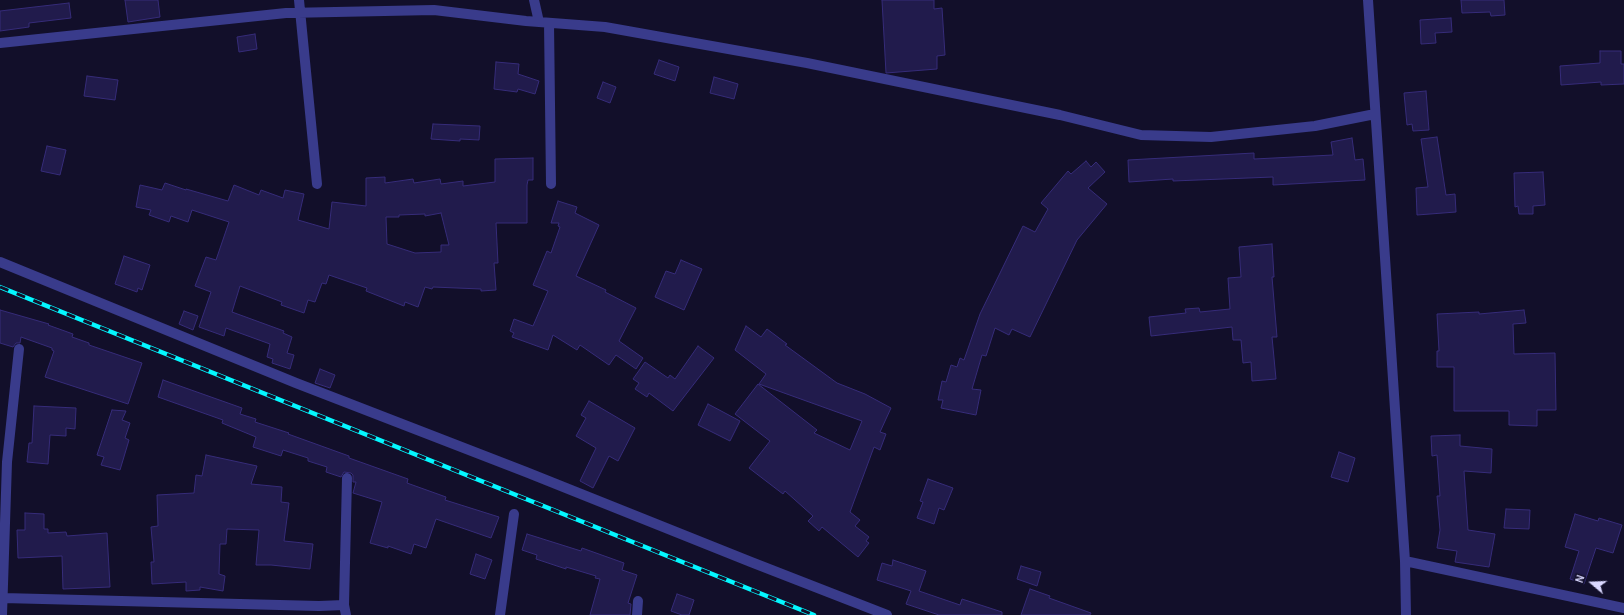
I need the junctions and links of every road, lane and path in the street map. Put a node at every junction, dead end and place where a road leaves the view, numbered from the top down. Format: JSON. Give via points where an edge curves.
{"nodes":[{"id":1,"x":299,"y":0,"type":"edge"},
{"id":2,"x":534,"y":0,"type":"edge"},
{"id":3,"x":1368,"y":0,"type":"edge"},
{"id":4,"x":301,"y":12,"type":"junction"},
{"id":5,"x":544,"y":23,"type":"junction"},
{"id":6,"x":0,"y":43,"type":"edge"},
{"id":7,"x":1375,"y":114,"type":"junction"},
{"id":8,"x":316,"y":184,"type":"dead end"},
{"id":9,"x":551,"y":184,"type":"dead end"},
{"id":10,"x":0,"y":262,"type":"edge"},
{"id":11,"x":19,"y":349,"type":"dead end"},
{"id":12,"x":4,"y":462,"type":"edge"},
{"id":13,"x":347,"y":478,"type":"dead end"},
{"id":14,"x":514,"y":514,"type":"dead end"},
{"id":15,"x":1405,"y":561,"type":"junction"},
{"id":16,"x":3,"y":598,"type":"junction"},
{"id":17,"x":638,"y":601,"type":"dead end"},
{"id":18,"x":344,"y":605,"type":"junction"},
{"id":19,"x":1624,"y":608,"type":"edge"},
{"id":20,"x":2,"y":615,"type":"edge"},
{"id":21,"x":346,"y":615,"type":"edge"},
{"id":22,"x":500,"y":615,"type":"edge"},
{"id":23,"x":637,"y":615,"type":"edge"},
{"id":24,"x":887,"y":615,"type":"edge"},
{"id":25,"x":1406,"y":615,"type":"edge"}],
"edges":[{"from":1,"to":4,"type":"street"},
{"from":2,"to":5,"type":"street"},
{"from":3,"to":7,"type":"street"},
{"from":4,"to":5,"type":"street","via":[[434,10]]},
{"from":4,"to":6,"type":"street"},
{"from":4,"to":8,"type":"street"},
{"from":5,"to":7,"type":"street","via":[[605,27],[807,63],[1060,115],[1141,135],[1211,137],[1315,126]]},
{"from":5,"to":9,"type":"street"},
{"from":7,"to":15,"type":"street"},
{"from":10,"to":24,"type":"street","via":[[296,383]]},
{"from":11,"to":12,"type":"street"},
{"from":12,"to":16,"type":"street"},
{"from":13,"to":18,"type":"street"},
{"from":14,"to":22,"type":"street"},
{"from":15,"to":19,"type":"street"},
{"from":15,"to":25,"type":"street"},
{"from":16,"to":18,"type":"street"},
{"from":16,"to":20,"type":"street"},
{"from":17,"to":23,"type":"street"},
{"from":18,"to":21,"type":"street"}]}
